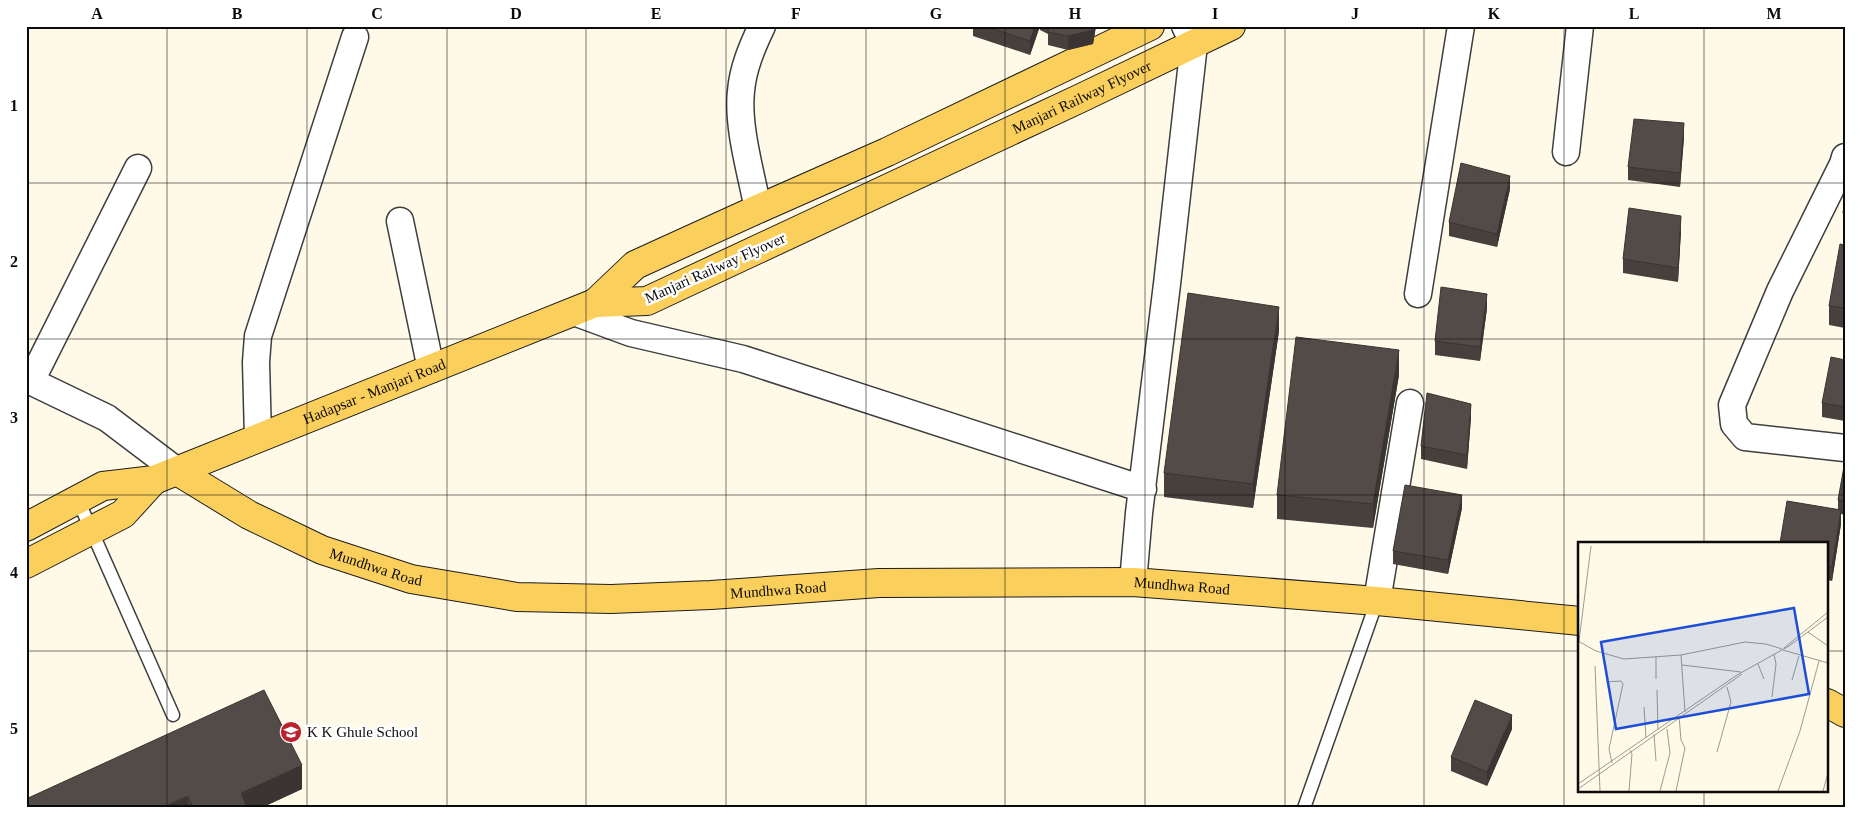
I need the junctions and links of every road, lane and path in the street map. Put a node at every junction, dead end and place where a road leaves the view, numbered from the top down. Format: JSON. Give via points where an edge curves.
{"nodes":[{"id":1,"x":762,"y":26,"type":"edge"},
{"id":2,"x":1150,"y":26,"type":"edge"},
{"id":3,"x":1231,"y":26,"type":"edge"},
{"id":4,"x":1461,"y":26,"type":"edge"},
{"id":5,"x":1580,"y":26,"type":"edge"},
{"id":6,"x":1189,"y":35,"type":"edge"},
{"id":7,"x":355,"y":37,"type":"dead end"},
{"id":8,"x":1566,"y":152,"type":"dead end"},
{"id":9,"x":1845,"y":157,"type":"edge"},
{"id":10,"x":138,"y":168,"type":"dead end"},
{"id":11,"x":758,"y":208,"type":"junction"},
{"id":12,"x":400,"y":221,"type":"dead end"},
{"id":13,"x":1418,"y":294,"type":"dead end"},
{"id":14,"x":584,"y":307,"type":"junction"},
{"id":15,"x":432,"y":369,"type":"junction"},
{"id":16,"x":28,"y":380,"type":"edge"},
{"id":17,"x":1410,"y":403,"type":"dead end"},
{"id":18,"x":258,"y":438,"type":"junction"},
{"id":19,"x":1845,"y":448,"type":"edge"},
{"id":20,"x":166,"y":476,"type":"junction"},
{"id":21,"x":1142,"y":489,"type":"junction"},
{"id":22,"x":78,"y":500,"type":"junction"},
{"id":23,"x":26,"y":527,"type":"edge"},
{"id":24,"x":91,"y":530,"type":"junction"},
{"id":25,"x":26,"y":564,"type":"edge"},
{"id":26,"x":1133,"y":582,"type":"junction"},
{"id":27,"x":1377,"y":601,"type":"junction"},
{"id":28,"x":1578,"y":621,"type":"edge"},
{"id":29,"x":1828,"y":703,"type":"edge"},
{"id":30,"x":1845,"y":713,"type":"edge"},
{"id":31,"x":173,"y":715,"type":"dead end"},
{"id":32,"x":1304,"y":808,"type":"edge"}],
"edges":[{"from":1,"to":11,"type":"street","via":[[748,59],[741,92],[740,119]]},
{"from":2,"to":11,"type":"main road","via":[[887,152]]},
{"from":3,"to":6,"type":"main road","name":"Manjari Railway Flyover"},
{"from":4,"to":13,"type":"street"},
{"from":5,"to":8,"type":"street"},
{"from":6,"to":14,"type":"main road","name":"Manjari Railway Flyover","via":[[647,301]]},
{"from":6,"to":21,"type":"street"},
{"from":7,"to":18,"type":"street","via":[[258,336]]},
{"from":9,"to":19,"type":"street","via":[[1780,291],[1732,404],[1734,424],[1745,437]]},
{"from":10,"to":16,"type":"street"},
{"from":11,"to":14,"type":"main road","via":[[636,265]]},
{"from":12,"to":15,"type":"street"},
{"from":14,"to":15,"type":"main road","name":"Hadapsar - Manjari Road"},
{"from":14,"to":21,"type":"street","via":[[631,332],[743,359]]},
{"from":15,"to":18,"type":"main road","name":"Hadapsar - Manjari Road"},
{"from":16,"to":20,"type":"street","name":"Mundhwa Road","via":[[107,418]]},
{"from":17,"to":27,"type":"street"},
{"from":18,"to":20,"type":"main road","name":"Hadapsar - Manjari Road"},
{"from":20,"to":22,"type":"main road","name":"Hadapsar - Manjari Road","via":[[103,486]]},
{"from":20,"to":24,"type":"main road","name":"Hadapsar - Manjari Road","via":[[123,514]]},
{"from":20,"to":26,"type":"main road","name":"Mundhwa Road","via":[[322,550],[411,579],[517,597],[611,599],[879,583]]},
{"from":21,"to":26,"type":"street"},
{"from":22,"to":23,"type":"main road","name":"Hadapsar - Manjari Road"},
{"from":22,"to":24,"type":"lane"},
{"from":24,"to":25,"type":"main road","name":"Hadapsar - Manjari Road"},
{"from":24,"to":31,"type":"lane"},
{"from":26,"to":27,"type":"main road","name":"Mundhwa Road"},
{"from":27,"to":28,"type":"main road","name":"Mundhwa Road"},
{"from":27,"to":32,"type":"lane"},
{"from":29,"to":30,"type":"main road"}]}
